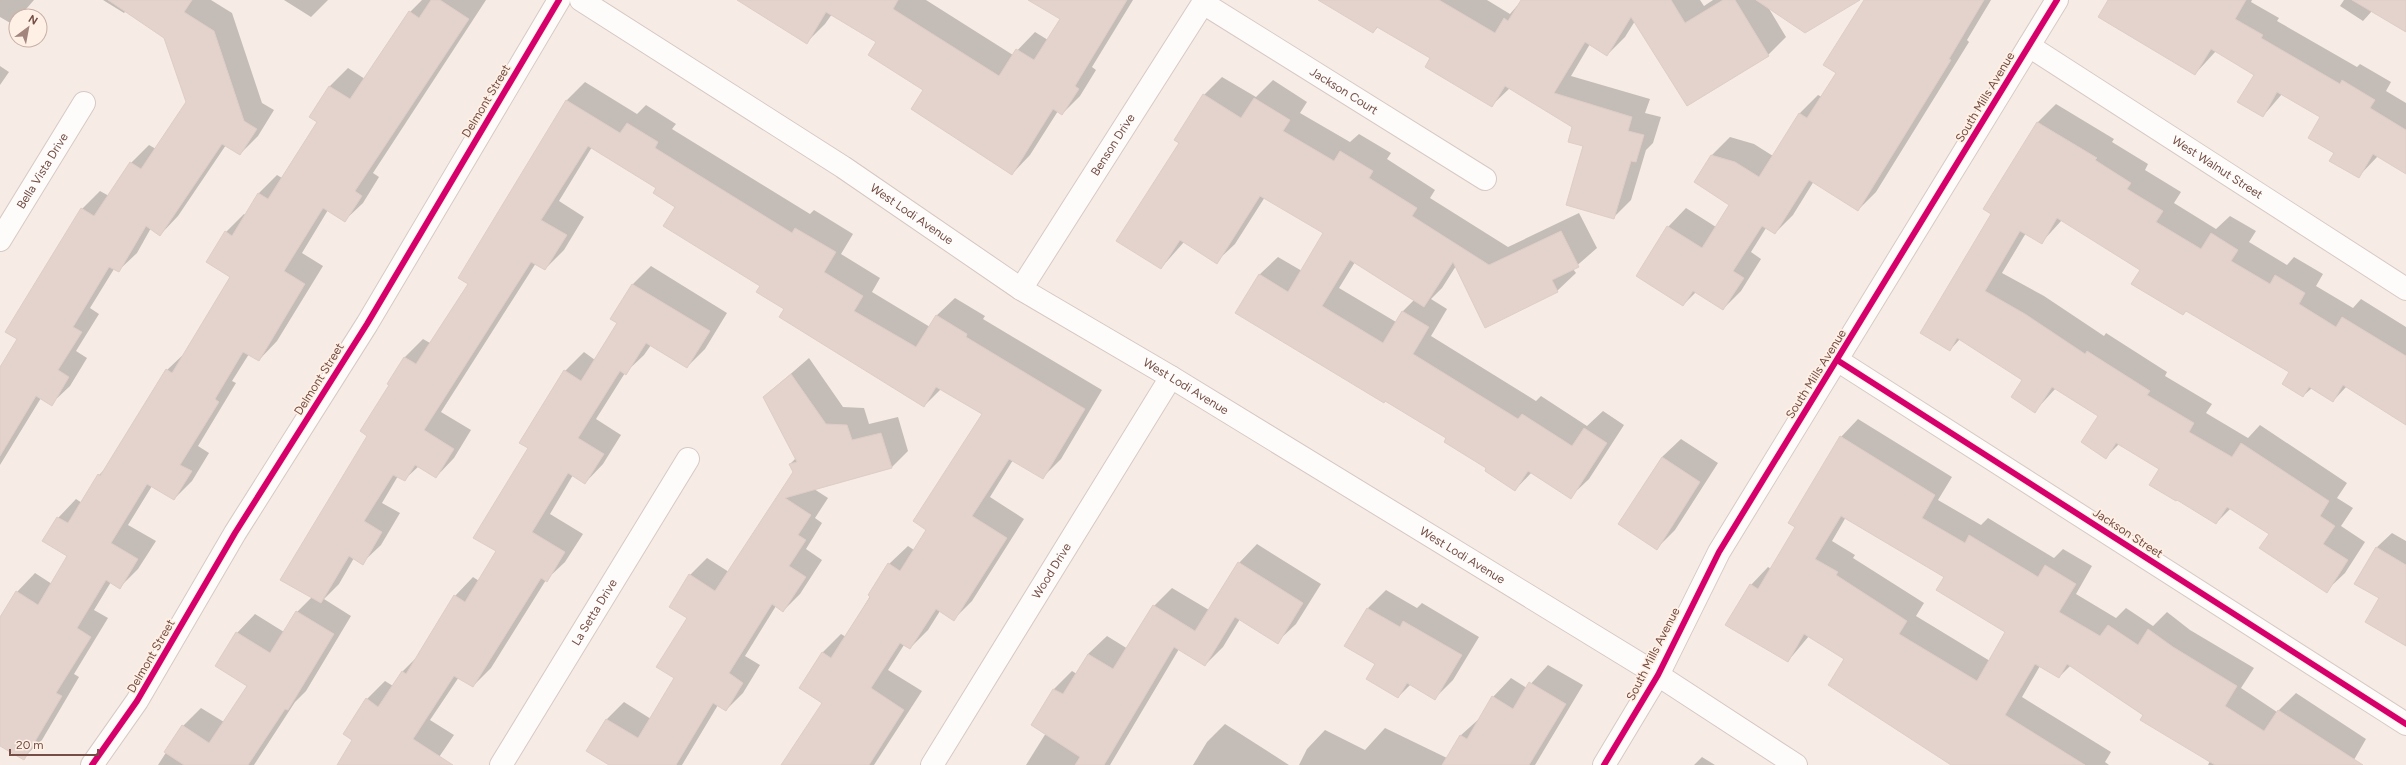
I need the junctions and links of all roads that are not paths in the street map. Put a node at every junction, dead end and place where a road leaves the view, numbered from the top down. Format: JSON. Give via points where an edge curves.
{"nodes":[{"id":1,"x":559,"y":0,"type":"edge"},
{"id":2,"x":581,"y":0,"type":"edge"},
{"id":3,"x":2058,"y":0,"type":"edge"},
{"id":4,"x":1204,"y":1,"type":"edge"},
{"id":5,"x":2029,"y":46,"type":"junction"},
{"id":6,"x":84,"y":103,"type":"dead end"},
{"id":7,"x":1485,"y":179,"type":"dead end"},
{"id":8,"x":0,"y":240,"type":"edge"},
{"id":9,"x":1021,"y":289,"type":"junction"},
{"id":10,"x":2406,"y":289,"type":"edge"},
{"id":11,"x":1837,"y":360,"type":"junction"},
{"id":12,"x":1171,"y":377,"type":"junction"},
{"id":13,"x":688,"y":459,"type":"dead end"},
{"id":14,"x":1658,"y":675,"type":"junction"},
{"id":15,"x":2406,"y":724,"type":"edge"},
{"id":16,"x":92,"y":765,"type":"edge"},
{"id":17,"x":501,"y":765,"type":"edge"},
{"id":18,"x":932,"y":765,"type":"edge"},
{"id":19,"x":1604,"y":765,"type":"edge"},
{"id":20,"x":1796,"y":765,"type":"edge"}],
"edges":[{"from":1,"to":16,"type":"street","name":"Delmont Street","via":[[367,324],[235,533],[137,701]]},
{"from":2,"to":9,"type":"street","name":"West Lodi Avenue","via":[[843,167]]},
{"from":3,"to":5,"type":"street","name":"South Mills Avenue"},
{"from":4,"to":7,"type":"street","name":"Jackson Court"},
{"from":4,"to":9,"type":"street","name":"Benson Drive"},
{"from":5,"to":10,"type":"street","name":"West Walnut Street"},
{"from":5,"to":11,"type":"street","name":"South Mills Avenue"},
{"from":6,"to":8,"type":"street","name":"Bella Vista Drive"},
{"from":9,"to":12,"type":"street","name":"West Lodi Avenue"},
{"from":11,"to":14,"type":"street","name":"South Mills Avenue","via":[[1719,552]]},
{"from":11,"to":15,"type":"street","name":"Jackson Street"},
{"from":12,"to":14,"type":"street","name":"West Lodi Avenue"},
{"from":12,"to":18,"type":"street","name":"Wood Drive"},
{"from":13,"to":17,"type":"street","name":"La Setta Drive"},
{"from":14,"to":19,"type":"street","name":"South Mills Avenue"},
{"from":14,"to":20,"type":"street","name":"West Lodi Avenue"}]}
